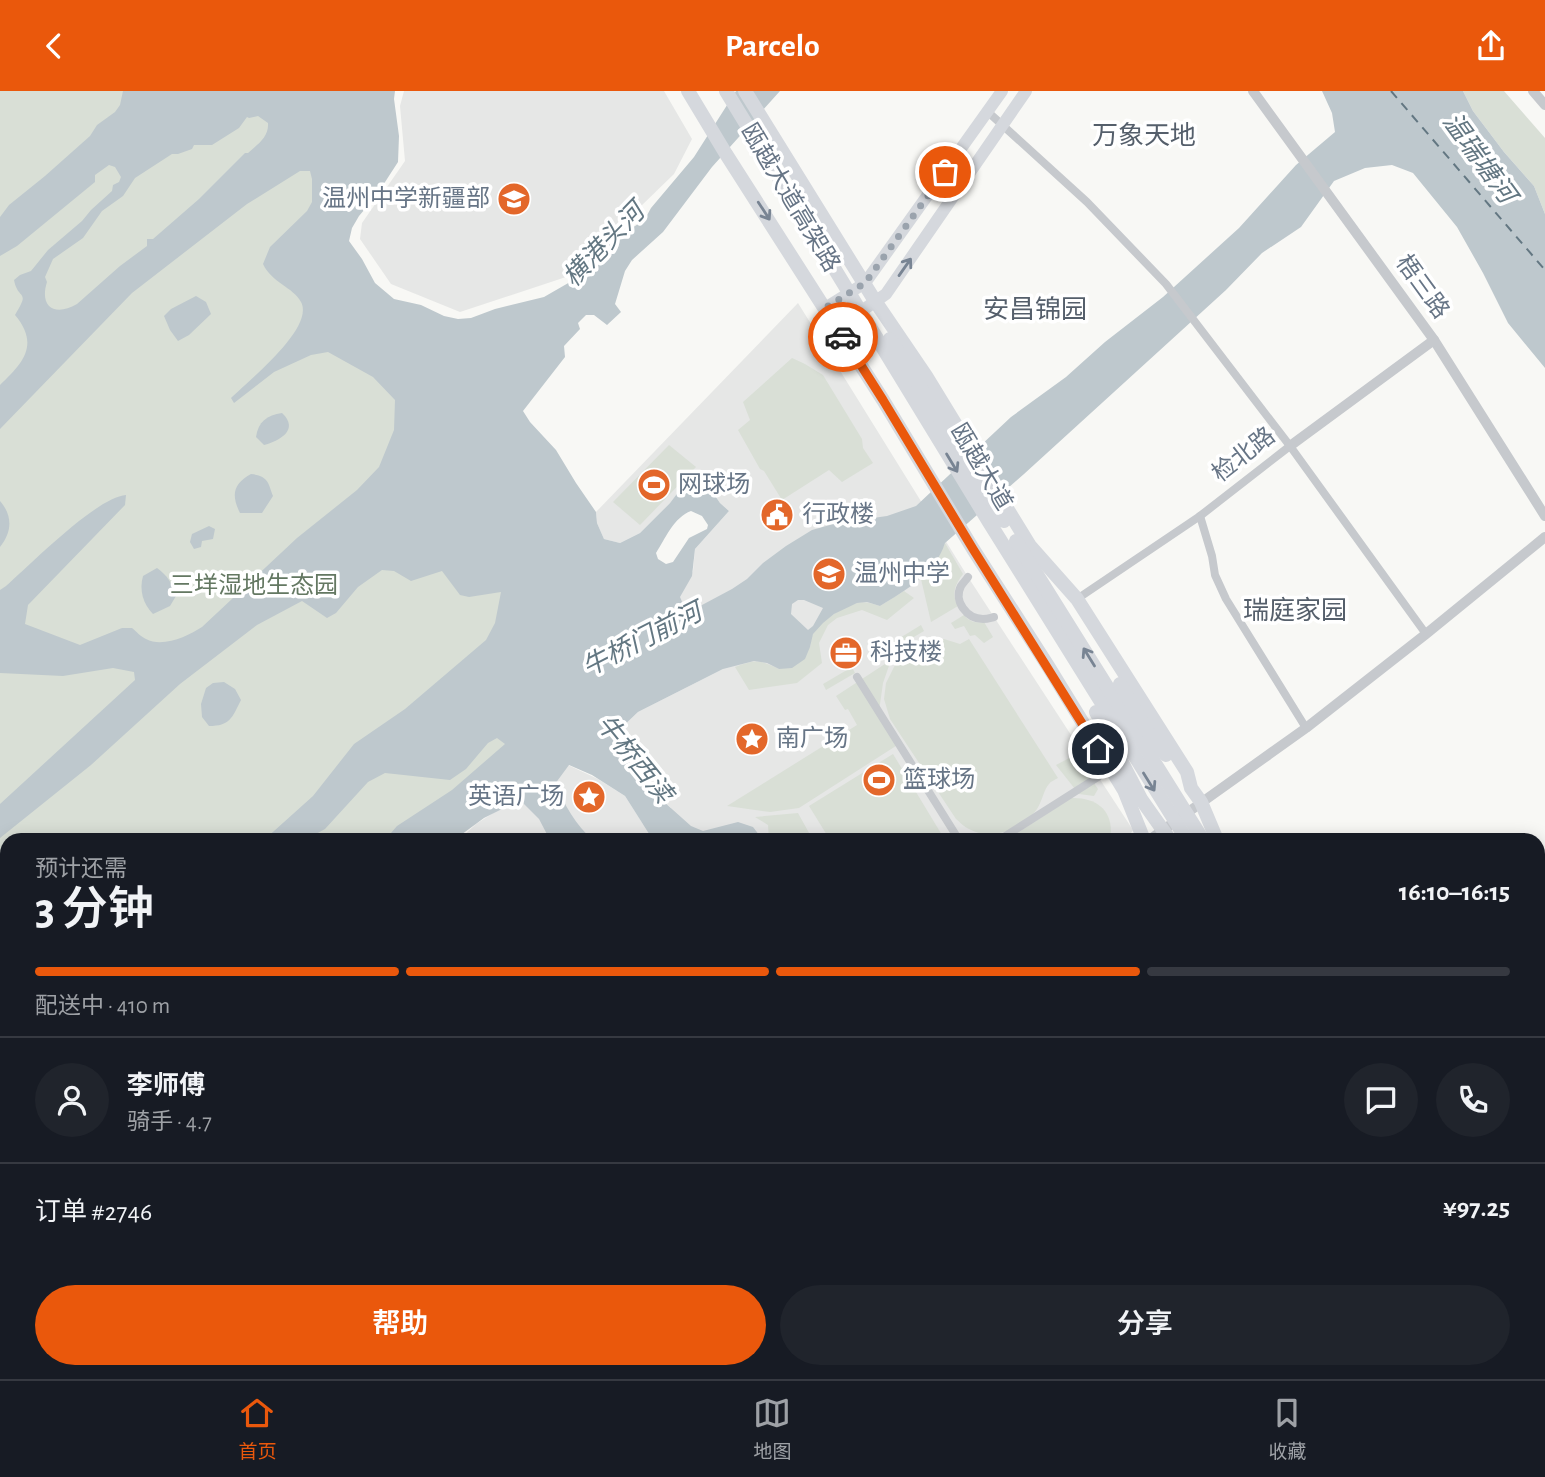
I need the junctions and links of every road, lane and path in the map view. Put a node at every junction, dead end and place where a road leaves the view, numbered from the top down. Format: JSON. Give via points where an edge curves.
{"nodes":[{"id":1,"x":688,"y":91,"type":"edge"},
{"id":2,"x":726,"y":91,"type":"edge"},
{"id":3,"x":743,"y":91,"type":"edge"},
{"id":4,"x":1002,"y":91,"type":"edge"},
{"id":5,"x":1026,"y":91,"type":"edge"},
{"id":6,"x":1253,"y":91,"type":"edge"},
{"id":7,"x":1536,"y":93,"type":"edge"},
{"id":8,"x":1545,"y":105,"type":"edge"},
{"id":9,"x":988,"y":112,"type":"junction"},
{"id":10,"x":1003,"y":125,"type":"junction"},
{"id":11,"x":848,"y":268,"type":"junction"},
{"id":12,"x":865,"y":283,"type":"junction"},
{"id":13,"x":875,"y":301,"type":"junction"},
{"id":14,"x":825,"y":308,"type":"junction"},
{"id":15,"x":837,"y":328,"type":"junction"},
{"id":16,"x":1434,"y":339,"type":"junction"},
{"id":17,"x":1290,"y":446,"type":"junction"},
{"id":18,"x":1200,"y":516,"type":"junction"},
{"id":19,"x":1545,"y":516,"type":"edge"},
{"id":20,"x":1545,"y":537,"type":"edge"},
{"id":21,"x":968,"y":577,"type":"dead end"},
{"id":22,"x":1077,"y":599,"type":"junction"},
{"id":23,"x":994,"y":617,"type":"dead end"},
{"id":24,"x":1426,"y":634,"type":"junction"},
{"id":25,"x":1062,"y":641,"type":"junction"},
{"id":26,"x":858,"y":677,"type":"dead end"},
{"id":27,"x":1306,"y":728,"type":"junction"},
{"id":28,"x":1098,"y":777,"type":"dead end"},
{"id":29,"x":1191,"y":788,"type":"junction"},
{"id":30,"x":1202,"y":802,"type":"junction"},
{"id":31,"x":955,"y":833,"type":"edge"},
{"id":32,"x":1010,"y":833,"type":"edge"},
{"id":33,"x":1144,"y":833,"type":"edge"},
{"id":34,"x":1157,"y":833,"type":"edge"},
{"id":35,"x":1165,"y":833,"type":"edge"},
{"id":36,"x":1183,"y":833,"type":"edge"},
{"id":37,"x":1199,"y":833,"type":"edge"},
{"id":38,"x":1214,"y":833,"type":"edge"}],
"edges":[{"from":1,"to":14,"type":"highway","name":"瓯越大道","one_way":true},
{"from":2,"to":25,"type":"highway","name":"瓯越大道高架路","one_way":true},
{"from":3,"to":11,"type":"highway","name":"瓯越大道高架路"},
{"from":3,"to":12,"type":"highway","name":"瓯越大道"},
{"from":4,"to":9,"type":"main road"},
{"from":5,"to":10,"type":"main road"},
{"from":6,"to":16,"type":"street","name":"梧三路"},
{"from":7,"to":8,"type":"street"},
{"from":9,"to":10,"type":"street"},
{"from":9,"to":12,"type":"main road"},
{"from":13,"to":10,"type":"main road","one_way":true,"via":[[886,294]]},
{"from":10,"to":17,"type":"street","via":[[1087,202],[1166,284]]},
{"from":11,"to":29,"type":"highway","via":[[940,380],[1148,732]]},
{"from":37,"to":11,"type":"highway","name":"瓯越大道高架路","one_way":true},
{"from":12,"to":13,"type":"highway","name":"瓯越大道"},
{"from":12,"to":14,"type":"main road"},
{"from":13,"to":15,"type":"main road"},
{"from":13,"to":22,"type":"highway","name":"瓯越大道","via":[[1030,546]]},
{"from":14,"to":15,"type":"highway","name":"瓯越大道"},
{"from":15,"to":33,"type":"highway","name":"瓯越大道","via":[[1124,790]]},
{"from":16,"to":17,"type":"street","name":"检北路"},
{"from":16,"to":19,"type":"street","name":"梧三路"},
{"from":17,"to":18,"type":"street","name":"检北路"},
{"from":17,"to":24,"type":"street"},
{"from":18,"to":22,"type":"street","name":"检北路"},
{"from":18,"to":27,"type":"street","via":[[1226,599]]},
{"from":20,"to":24,"type":"street"},
{"from":21,"to":23,"type":"street","via":[[958,599],[963,608],[969,616]]},
{"from":22,"to":29,"type":"highway","name":"瓯越大道","via":[[1187,772]]},
{"from":24,"to":27,"type":"street"},
{"from":25,"to":35,"type":"highway","via":[[1141,799]]},
{"from":25,"to":36,"type":"highway","name":"瓯越大道高架路","one_way":true},
{"from":26,"to":31,"type":"street"},
{"from":27,"to":30,"type":"street"},
{"from":28,"to":32,"type":"street"},
{"from":29,"to":30,"type":"highway","name":"瓯越大道"},
{"from":30,"to":34,"type":"street"},
{"from":30,"to":38,"type":"highway","name":"瓯越大道"}]}
